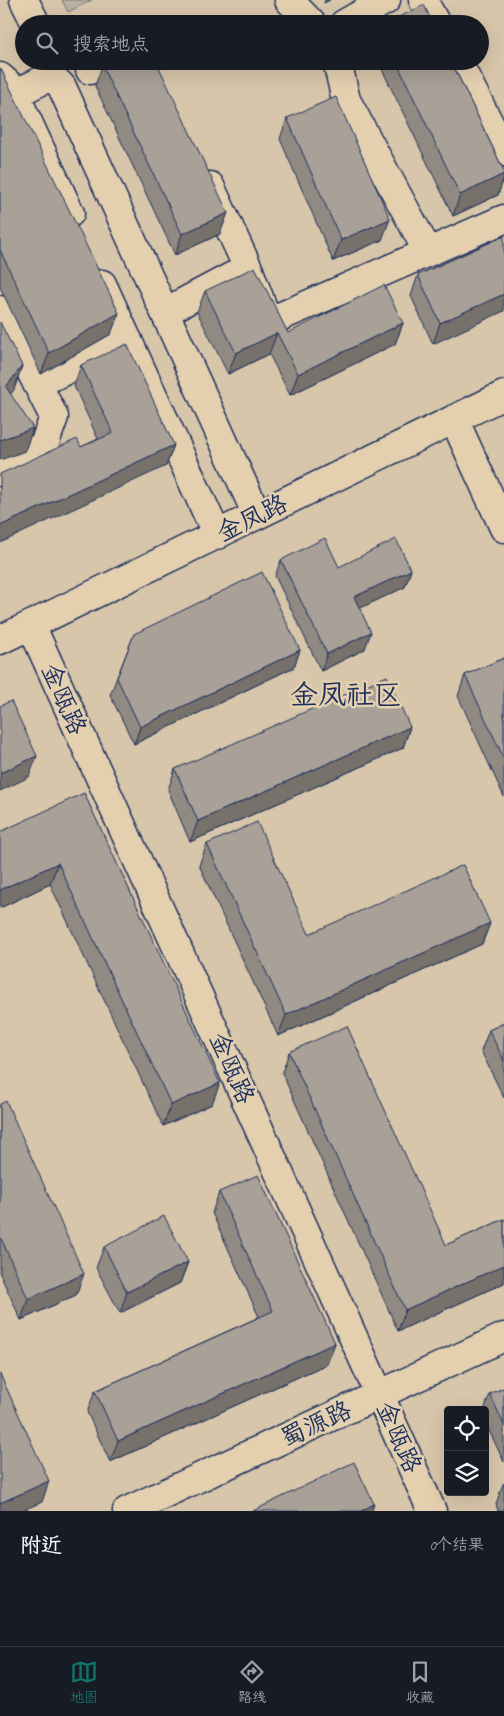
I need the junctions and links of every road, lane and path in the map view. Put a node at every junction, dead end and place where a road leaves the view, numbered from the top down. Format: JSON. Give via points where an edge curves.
{"nodes":[{"id":1,"x":24,"y":0,"type":"edge"},
{"id":2,"x":289,"y":0,"type":"edge"},
{"id":3,"x":386,"y":0,"type":"edge"},
{"id":4,"x":423,"y":0,"type":"edge"},
{"id":5,"x":32,"y":15,"type":"edge"},
{"id":6,"x":303,"y":15,"type":"edge"},
{"id":7,"x":360,"y":15,"type":"edge"},
{"id":8,"x":431,"y":15,"type":"edge"},
{"id":9,"x":57,"y":70,"type":"edge"},
{"id":10,"x":338,"y":70,"type":"edge"},
{"id":11,"x":461,"y":70,"type":"edge"},
{"id":12,"x":8,"y":85,"type":"edge"},
{"id":13,"x":62,"y":87,"type":"junction"},
{"id":14,"x":504,"y":152,"type":"edge"},
{"id":15,"x":198,"y":161,"type":"edge"},
{"id":16,"x":504,"y":219,"type":"edge"},
{"id":17,"x":81,"y":237,"type":"edge"},
{"id":18,"x":428,"y":252,"type":"junction"},
{"id":19,"x":93,"y":264,"type":"edge"},
{"id":20,"x":248,"y":268,"type":"junction"},
{"id":21,"x":0,"y":310,"type":"edge"},
{"id":22,"x":164,"y":312,"type":"junction"},
{"id":23,"x":128,"y":340,"type":"junction"},
{"id":24,"x":37,"y":384,"type":"junction"},
{"id":25,"x":504,"y":395,"type":"edge"},
{"id":26,"x":454,"y":420,"type":"junction"},
{"id":27,"x":0,"y":472,"type":"edge"},
{"id":28,"x":257,"y":515,"type":"junction"},
{"id":29,"x":504,"y":528,"type":"edge"},
{"id":30,"x":217,"y":534,"type":"junction"},
{"id":31,"x":31,"y":625,"type":"junction"},
{"id":32,"x":0,"y":640,"type":"edge"},
{"id":33,"x":504,"y":1337,"type":"edge"},
{"id":34,"x":380,"y":1394,"type":"junction"},
{"id":35,"x":127,"y":1511,"type":"edge"},
{"id":36,"x":432,"y":1511,"type":"edge"}],
"edges":[{"from":1,"to":5,"type":"street"},
{"from":2,"to":6,"type":"street"},
{"from":3,"to":7,"type":"street"},
{"from":4,"to":8,"type":"street"},
{"from":9,"to":13,"type":"street"},
{"from":10,"to":18,"type":"street","via":[[346,100]]},
{"from":11,"to":14,"type":"street"},
{"from":12,"to":13,"type":"street","via":[[52,78]]},
{"from":12,"to":17,"type":"street"},
{"from":13,"to":22,"type":"street"},
{"from":15,"to":20,"type":"street"},
{"from":16,"to":18,"type":"street"},
{"from":18,"to":20,"type":"street","via":[[268,322]]},
{"from":19,"to":23,"type":"street"},
{"from":20,"to":22,"type":"street"},
{"from":21,"to":24,"type":"street"},
{"from":22,"to":28,"type":"street"},
{"from":23,"to":24,"type":"street"},
{"from":23,"to":30,"type":"street"},
{"from":24,"to":27,"type":"street","via":[[54,417],[44,446]]},
{"from":25,"to":26,"type":"street","name":"金凤路"},
{"from":26,"to":28,"type":"street","name":"金凤路"},
{"from":26,"to":29,"type":"street"},
{"from":28,"to":30,"type":"street","name":"金凤路"},
{"from":30,"to":31,"type":"street","name":"金凤路"},
{"from":31,"to":32,"type":"street","name":"金凤路"},
{"from":31,"to":34,"type":"street","name":"金瓯路"},
{"from":33,"to":34,"type":"street","name":"蜀源路"},
{"from":34,"to":35,"type":"street","name":"蜀源路"},
{"from":34,"to":36,"type":"street","name":"金瓯路"}]}
